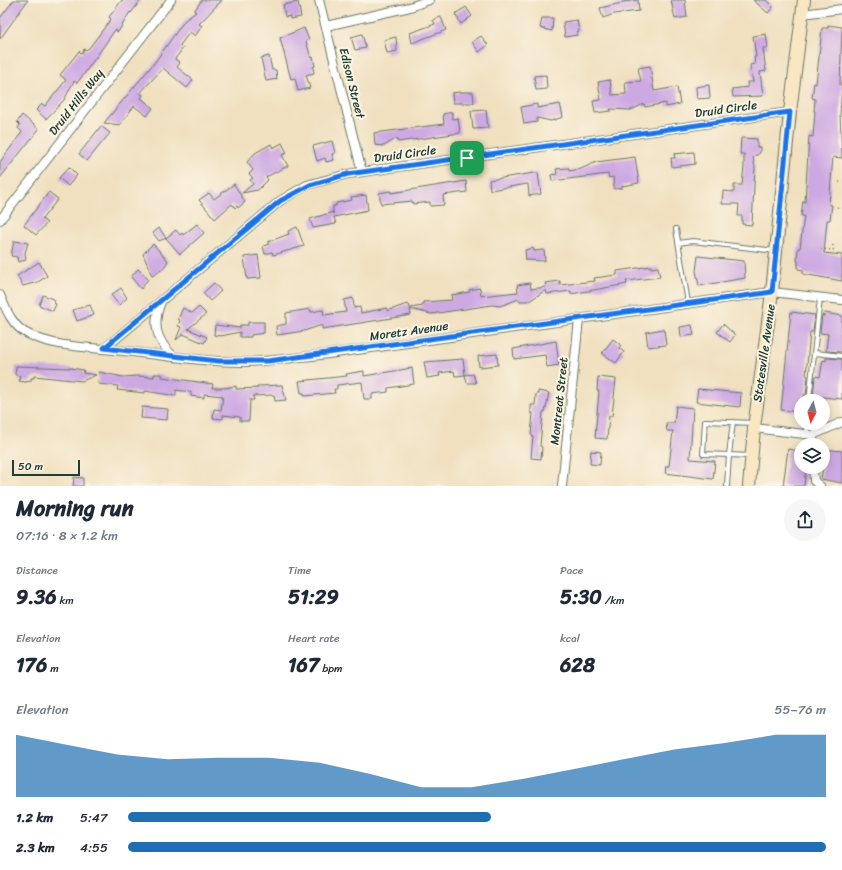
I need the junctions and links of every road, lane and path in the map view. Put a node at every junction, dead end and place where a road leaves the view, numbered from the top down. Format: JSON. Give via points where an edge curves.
{"nodes":[{"id":1,"x":171,"y":0,"type":"edge"},
{"id":2,"x":319,"y":0,"type":"edge"},
{"id":3,"x":429,"y":0,"type":"edge"},
{"id":4,"x":803,"y":5,"type":"edge"},
{"id":5,"x":842,"y":9,"type":"edge"},
{"id":6,"x":326,"y":26,"type":"junction"},
{"id":7,"x":790,"y":112,"type":"junction"},
{"id":8,"x":362,"y":172,"type":"junction"},
{"id":9,"x":837,"y":207,"type":"dead end"},
{"id":10,"x":842,"y":208,"type":"edge"},
{"id":11,"x":0,"y":220,"type":"edge"},
{"id":12,"x":676,"y":229,"type":"dead end"},
{"id":13,"x":678,"y":243,"type":"junction"},
{"id":14,"x":834,"y":245,"type":"dead end"},
{"id":15,"x":821,"y":249,"type":"dead end"},
{"id":16,"x":776,"y":251,"type":"junction"},
{"id":17,"x":772,"y":292,"type":"junction"},
{"id":18,"x":0,"y":296,"type":"edge"},
{"id":19,"x":820,"y":298,"type":"junction"},
{"id":20,"x":162,"y":300,"type":"junction"},
{"id":21,"x":842,"y":300,"type":"edge"},
{"id":22,"x":688,"y":304,"type":"junction"},
{"id":23,"x":579,"y":319,"type":"junction"},
{"id":24,"x":104,"y":348,"type":"junction"},
{"id":25,"x":815,"y":353,"type":"junction"},
{"id":26,"x":173,"y":356,"type":"junction"},
{"id":27,"x":842,"y":356,"type":"edge"},
{"id":28,"x":810,"y":394,"type":"edge"},
{"id":29,"x":733,"y":422,"type":"junction"},
{"id":30,"x":842,"y":422,"type":"edge"},
{"id":31,"x":754,"y":425,"type":"junction"},
{"id":32,"x":809,"y":430,"type":"edge"},
{"id":33,"x":810,"y":435,"type":"junction"},
{"id":34,"x":811,"y":438,"type":"edge"},
{"id":35,"x":729,"y":455,"type":"junction"},
{"id":36,"x":751,"y":456,"type":"junction"},
{"id":37,"x":814,"y":474,"type":"edge"},
{"id":38,"x":562,"y":486,"type":"edge"},
{"id":39,"x":727,"y":486,"type":"edge"},
{"id":40,"x":749,"y":486,"type":"edge"},
{"id":41,"x":820,"y":486,"type":"edge"}],
"edges":[{"from":1,"to":11,"type":"street","name":"Druid Hills Way"},
{"from":2,"to":6,"type":"street","name":"Edison Street"},
{"from":3,"to":6,"type":"street","via":[[410,7]]},
{"from":4,"to":5,"type":"street"},
{"from":4,"to":7,"type":"main road","name":"Statesville Avenue"},
{"from":6,"to":8,"type":"street","name":"Edison Street"},
{"from":7,"to":8,"type":"street","name":"Druid Circle"},
{"from":7,"to":16,"type":"main road","name":"Statesville Avenue"},
{"from":8,"to":20,"type":"street","name":"Druid Circle","via":[[328,178],[298,190],[280,201]]},
{"from":9,"to":10,"type":"path"},
{"from":12,"to":13,"type":"lane"},
{"from":13,"to":16,"type":"lane","via":[[693,241]]},
{"from":13,"to":22,"type":"lane"},
{"from":14,"to":15,"type":"path","via":[[833,250]]},
{"from":16,"to":17,"type":"main road","name":"Statesville Avenue"},
{"from":17,"to":19,"type":"street","name":"Moretz Avenue"},
{"from":17,"to":22,"type":"street","name":"Moretz Avenue"},
{"from":17,"to":31,"type":"main road","name":"Statesville Avenue"},
{"from":18,"to":24,"type":"street","name":"Moretz Avenue","via":[[14,322],[27,334],[54,343]]},
{"from":19,"to":21,"type":"street","name":"Moretz Avenue"},
{"from":19,"to":25,"type":"lane"},
{"from":20,"to":24,"type":"street","name":"Druid Circle"},
{"from":20,"to":26,"type":"street","via":[[156,320],[156,331],[159,340]]},
{"from":22,"to":23,"type":"street","name":"Moretz Avenue"},
{"from":23,"to":26,"type":"street","name":"Moretz Avenue","via":[[268,361],[240,362]]},
{"from":23,"to":38,"type":"street","name":"Montreat Street"},
{"from":24,"to":26,"type":"street","name":"Moretz Avenue"},
{"from":25,"to":27,"type":"lane"},
{"from":25,"to":28,"type":"lane"},
{"from":29,"to":31,"type":"lane"},
{"from":29,"to":35,"type":"lane"},
{"from":29,"to":35,"type":"lane","via":[[705,421],[703,454]]},
{"from":30,"to":33,"type":"street"},
{"from":31,"to":33,"type":"street"},
{"from":31,"to":36,"type":"main road","name":"Statesville Avenue"},
{"from":32,"to":33,"type":"lane"},
{"from":33,"to":34,"type":"street"},
{"from":35,"to":36,"type":"lane"},
{"from":35,"to":39,"type":"lane"},
{"from":36,"to":40,"type":"main road","name":"Statesville Avenue"},
{"from":37,"to":41,"type":"street","via":[[814,481]]}]}
